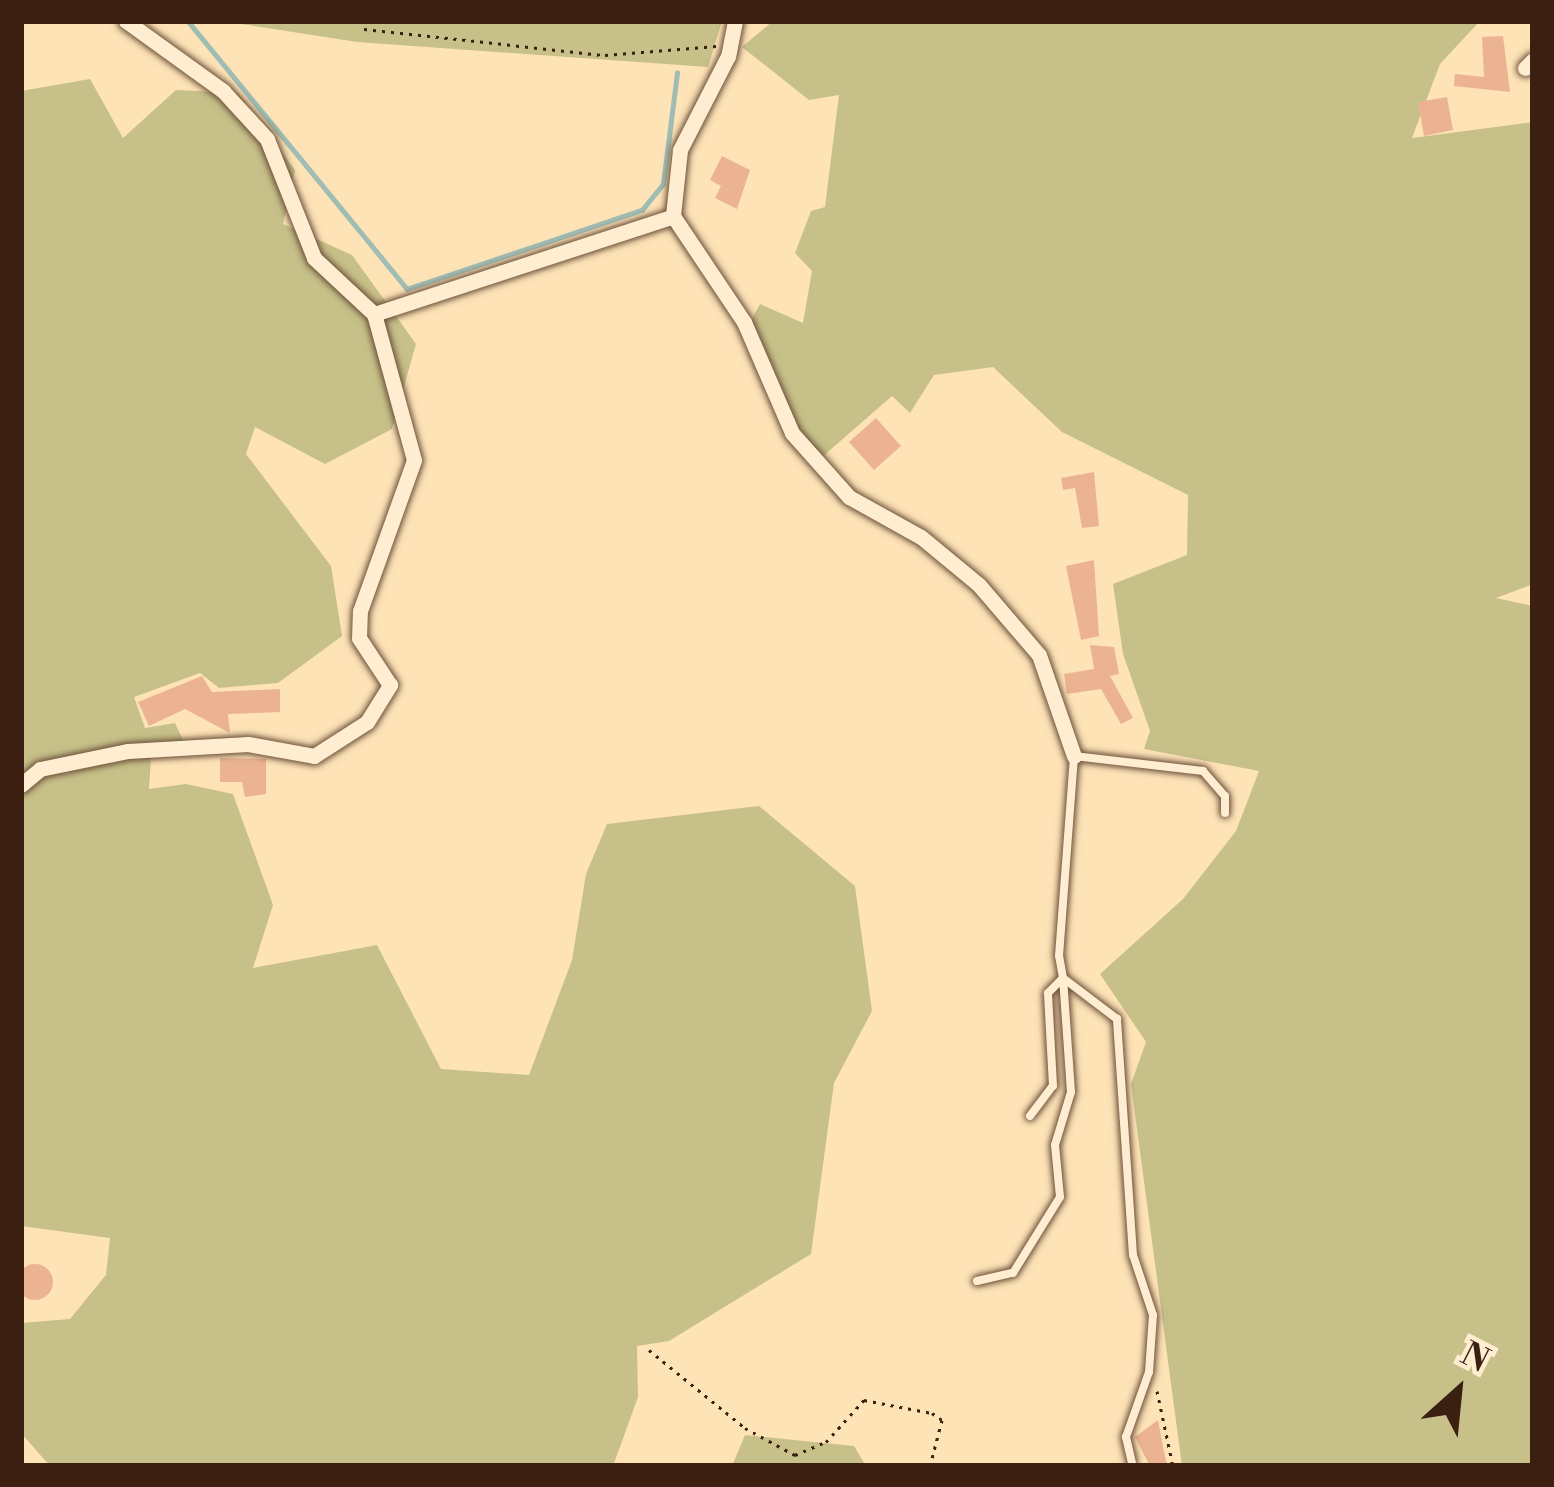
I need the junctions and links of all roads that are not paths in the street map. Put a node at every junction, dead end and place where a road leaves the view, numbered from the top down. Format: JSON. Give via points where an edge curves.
{"nodes":[{"id":1,"x":126,"y":21,"type":"edge"},
{"id":2,"x":734,"y":21,"type":"edge"},
{"id":3,"x":673,"y":216,"type":"junction"},
{"id":4,"x":374,"y":314,"type":"junction"},
{"id":5,"x":1074,"y":756,"type":"junction"},
{"id":6,"x":21,"y":785,"type":"edge"},
{"id":7,"x":1225,"y":813,"type":"dead end"},
{"id":8,"x":1063,"y":978,"type":"junction"},
{"id":9,"x":1030,"y":1116,"type":"dead end"},
{"id":10,"x":977,"y":1281,"type":"dead end"},
{"id":11,"x":1132,"y":1463,"type":"dead end"}],
"edges":[{"from":1,"to":4,"type":"street","via":[[223,91],[267,139],[314,258]]},
{"from":2,"to":3,"type":"street","via":[[680,150]]},
{"from":3,"to":4,"type":"street"},
{"from":3,"to":5,"type":"street","via":[[744,322],[791,433],[849,497],[921,537],[979,585],[1039,655]]},
{"from":4,"to":6,"type":"street","via":[[414,460],[360,611],[359,638],[390,685],[367,722],[314,756],[248,744],[128,752],[40,769]]},
{"from":5,"to":7,"type":"lane","via":[[1203,771],[1225,796]]},
{"from":5,"to":8,"type":"lane"},
{"from":8,"to":9,"type":"lane","via":[[1048,993],[1053,1086]]},
{"from":8,"to":10,"type":"lane","via":[[1071,1092],[1055,1145],[1060,1197],[1013,1273]]},
{"from":8,"to":11,"type":"lane","via":[[1117,1019],[1133,1255],[1154,1315],[1149,1372],[1126,1437]]}]}
